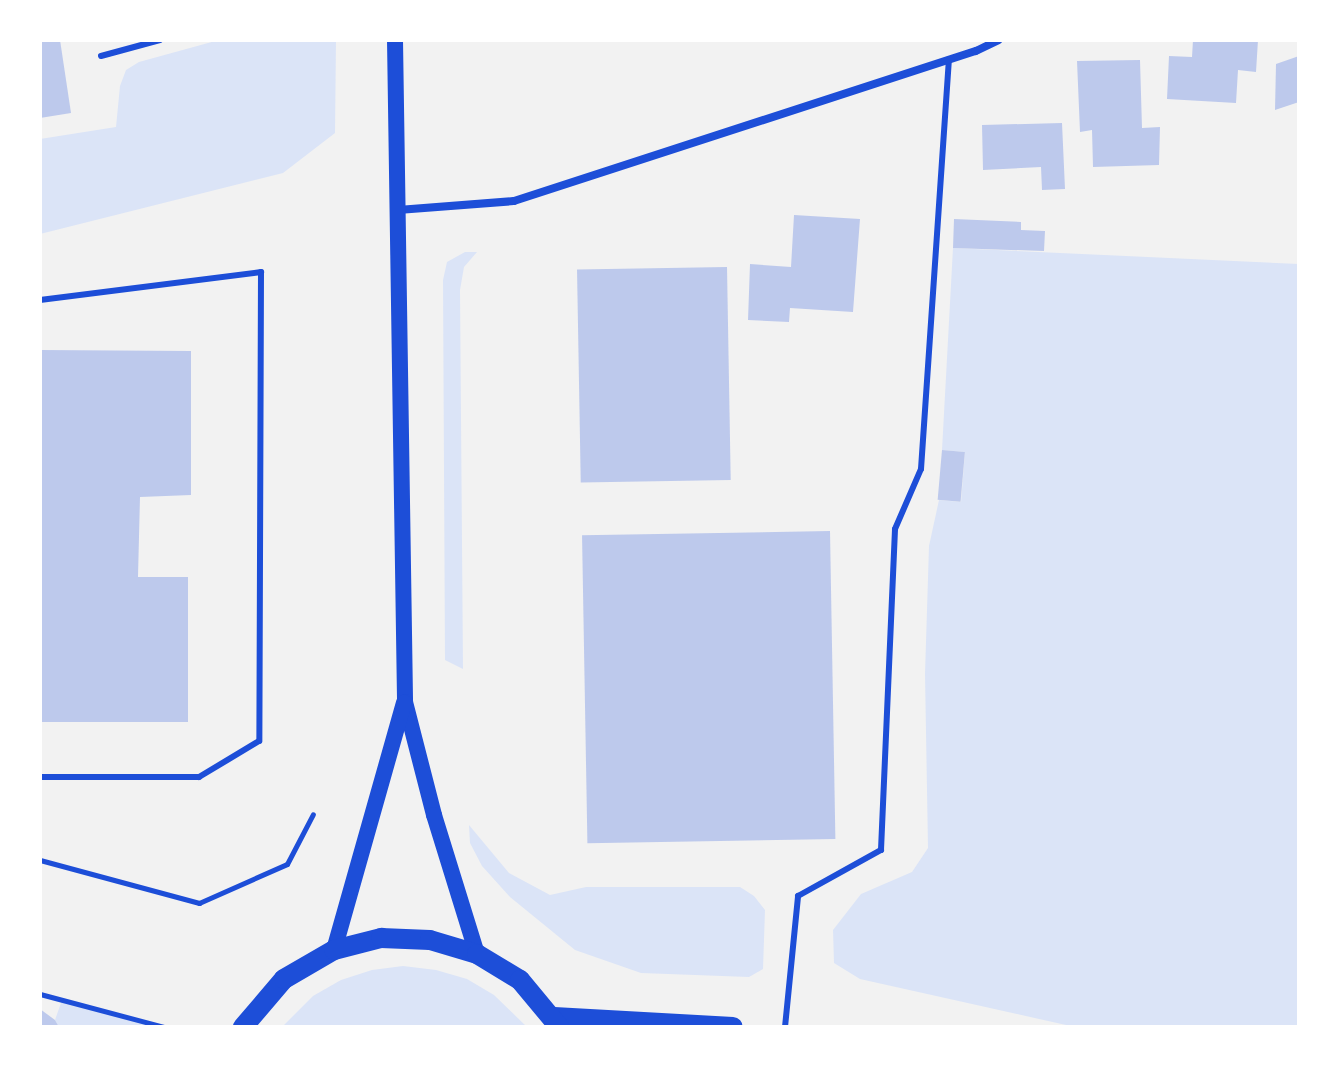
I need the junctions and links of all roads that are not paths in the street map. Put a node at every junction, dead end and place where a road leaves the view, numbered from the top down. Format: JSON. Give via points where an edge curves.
{"nodes":[{"id":1,"x":160,"y":40,"type":"edge"},
{"id":2,"x":395,"y":40,"type":"edge"},
{"id":3,"x":976,"y":40,"type":"edge"},
{"id":4,"x":999,"y":40,"type":"edge"},
{"id":5,"x":976,"y":51,"type":"junction"},
{"id":6,"x":101,"y":56,"type":"dead end"},
{"id":7,"x":949,"y":59,"type":"junction"},
{"id":8,"x":398,"y":210,"type":"junction"},
{"id":9,"x":40,"y":300,"type":"edge"},
{"id":10,"x":405,"y":702,"type":"junction"},
{"id":11,"x":40,"y":777,"type":"edge"},
{"id":12,"x":334,"y":950,"type":"junction"},
{"id":13,"x":477,"y":954,"type":"junction"},
{"id":14,"x":556,"y":1022,"type":"edge"},
{"id":15,"x":243,"y":1027,"type":"edge"},
{"id":16,"x":733,"y":1027,"type":"edge"},
{"id":17,"x":785,"y":1027,"type":"edge"}],
"edges":[{"from":1,"to":6,"type":"lane"},
{"from":2,"to":8,"type":"main road"},
{"from":3,"to":5,"type":"street"},
{"from":4,"to":5,"type":"street"},
{"from":5,"to":7,"type":"street"},
{"from":7,"to":8,"type":"street","via":[[514,201]]},
{"from":7,"to":17,"type":"lane","via":[[921,469],[895,529],[881,850],[798,896]]},
{"from":8,"to":10,"type":"main road"},
{"from":9,"to":11,"type":"lane","via":[[261,272],[259,741],[199,777]]},
{"from":10,"to":12,"type":"main road"},
{"from":10,"to":13,"type":"main road"},
{"from":12,"to":13,"type":"main road","via":[[381,938],[430,940]]},
{"from":12,"to":15,"type":"main road","via":[[284,979]]},
{"from":13,"to":14,"type":"main road","via":[[520,980]]},
{"from":14,"to":16,"type":"main road"}]}
